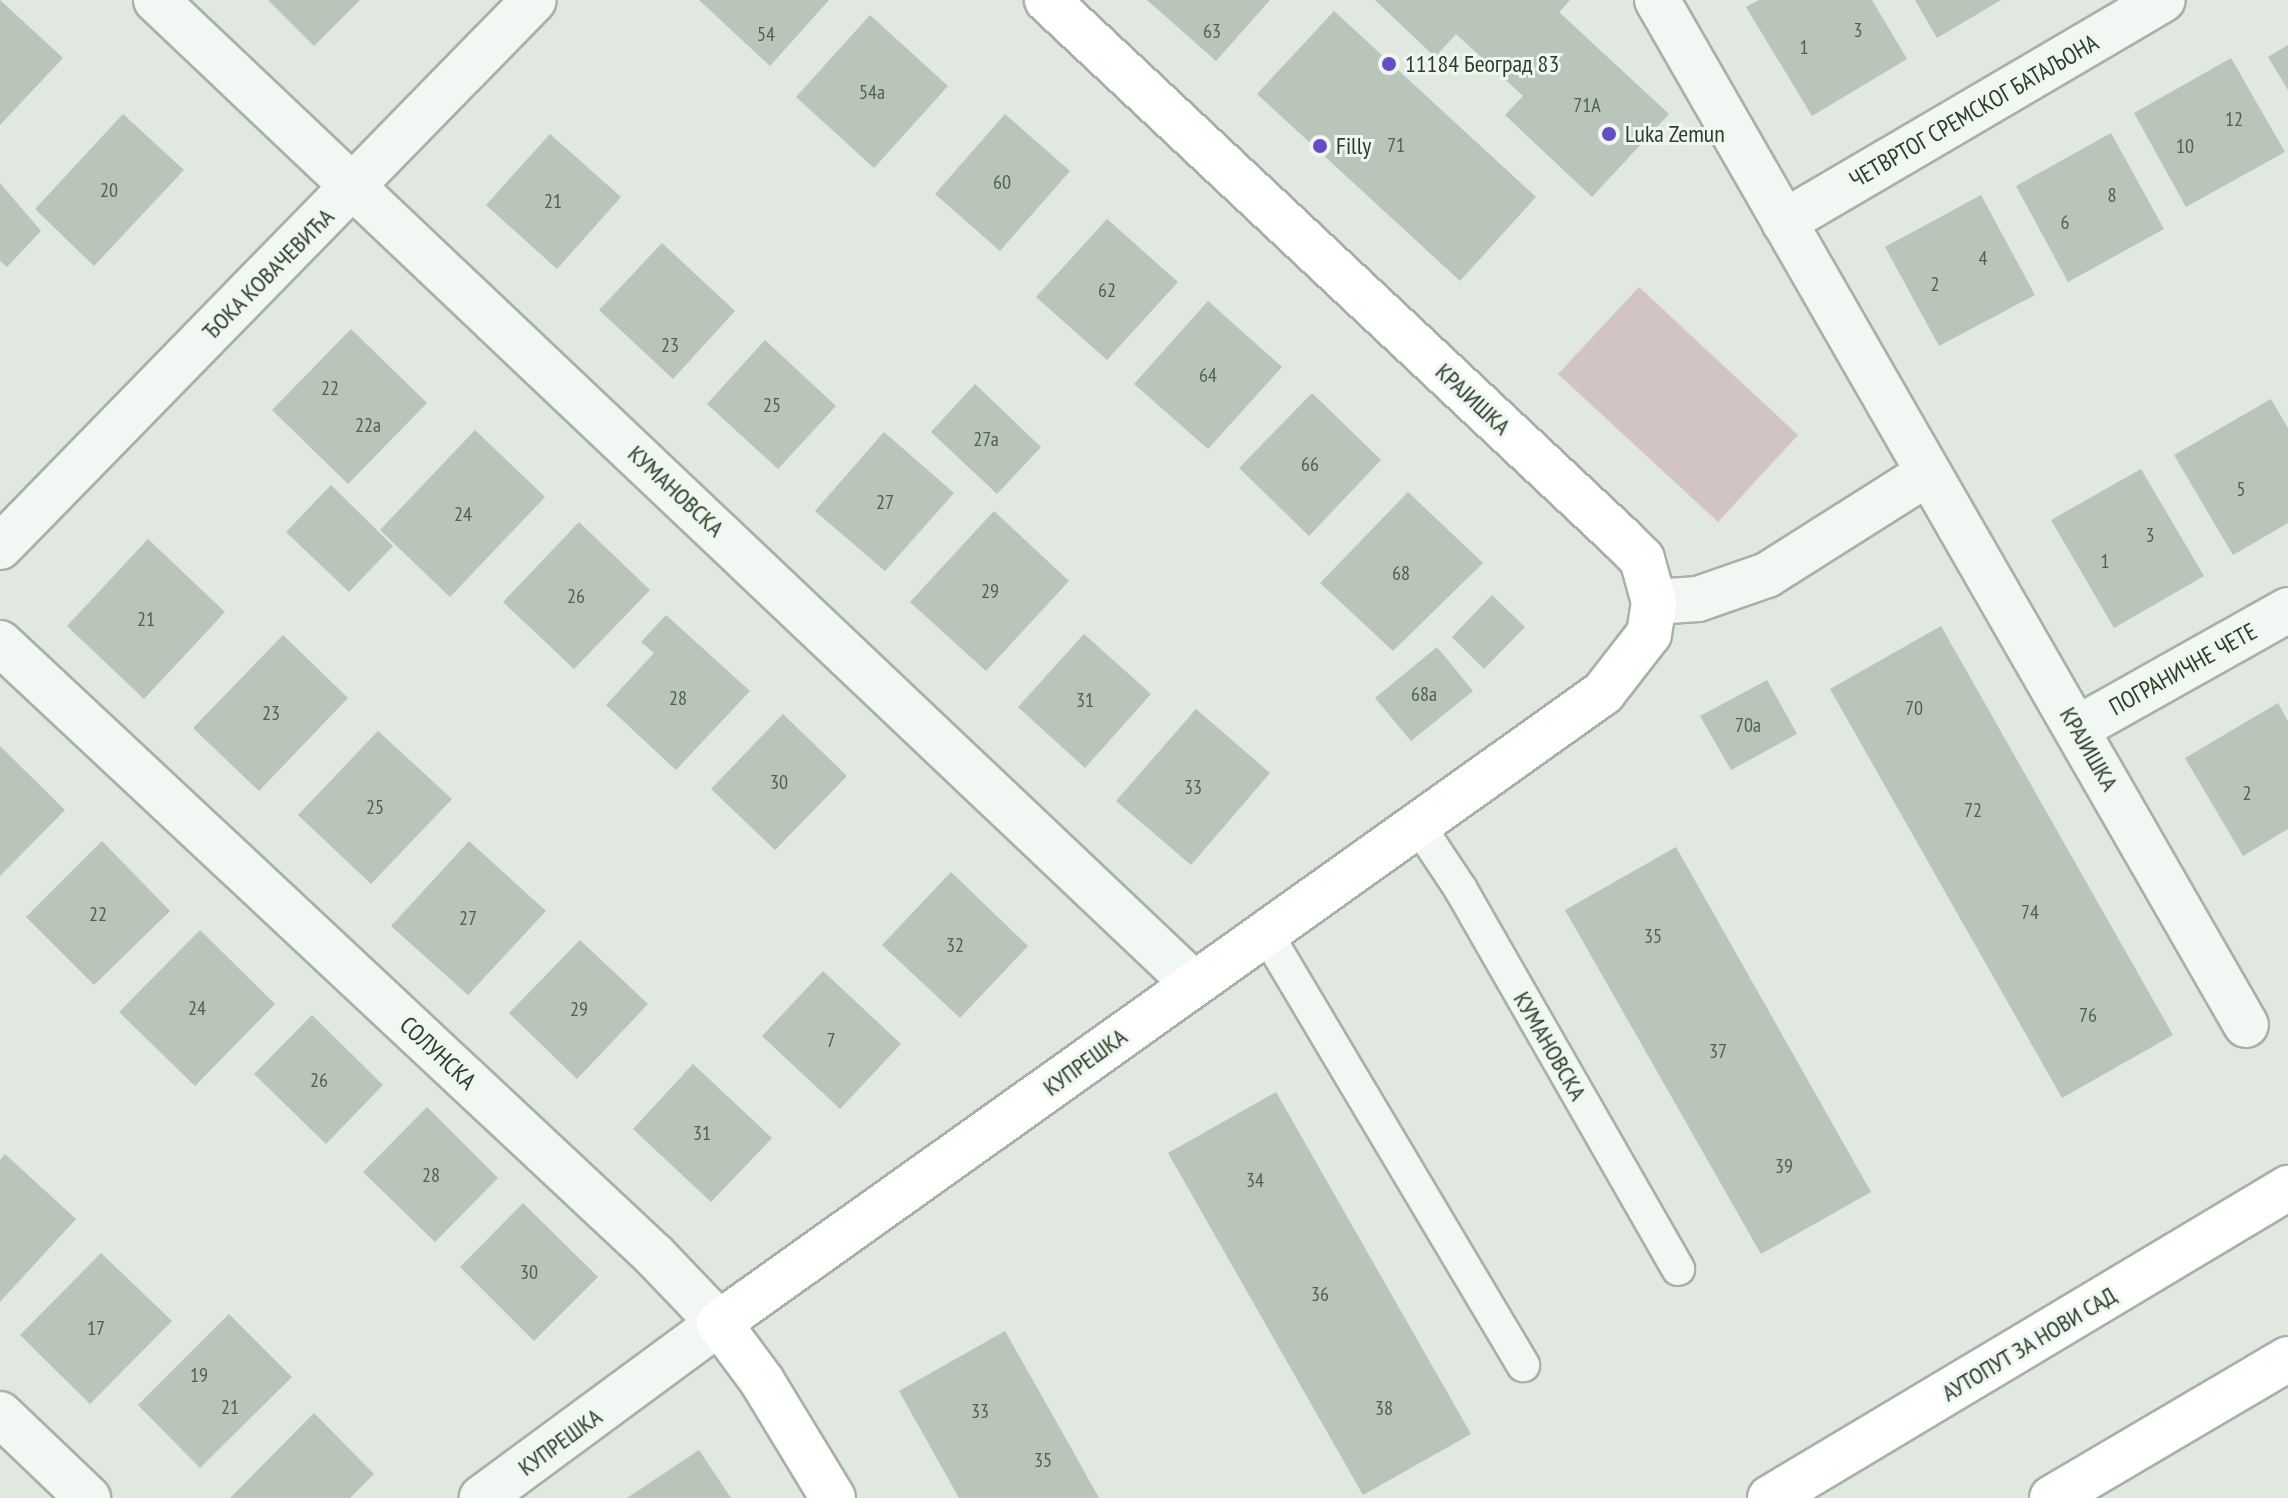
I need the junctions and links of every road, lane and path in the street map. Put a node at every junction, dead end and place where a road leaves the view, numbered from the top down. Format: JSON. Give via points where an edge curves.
{"nodes":[{"id":1,"x":156,"y":0,"type":"edge"},
{"id":2,"x":534,"y":0,"type":"edge"},
{"id":3,"x":1047,"y":0,"type":"edge"},
{"id":4,"x":1657,"y":0,"type":"edge"},
{"id":5,"x":2163,"y":0,"type":"edge"},
{"id":6,"x":354,"y":187,"type":"junction"},
{"id":7,"x":1784,"y":222,"type":"junction"},
{"id":8,"x":1927,"y":474,"type":"junction"},
{"id":9,"x":0,"y":547,"type":"edge"},
{"id":10,"x":1654,"y":602,"type":"junction"},
{"id":11,"x":2288,"y":610,"type":"edge"},
{"id":12,"x":0,"y":643,"type":"edge"},
{"id":13,"x":2078,"y":728,"type":"junction"},
{"id":14,"x":1418,"y":825,"type":"junction"},
{"id":15,"x":1266,"y":933,"type":"junction"},
{"id":16,"x":1194,"y":984,"type":"junction"},
{"id":17,"x":2246,"y":1025,"type":"dead end"},
{"id":18,"x":2288,"y":1188,"type":"edge"},
{"id":19,"x":1678,"y":1269,"type":"dead end"},
{"id":20,"x":719,"y":1323,"type":"junction"},
{"id":21,"x":2288,"y":1359,"type":"edge"},
{"id":22,"x":1523,"y":1365,"type":"dead end"},
{"id":23,"x":0,"y":1414,"type":"edge"},
{"id":24,"x":88,"y":1498,"type":"edge"},
{"id":25,"x":482,"y":1498,"type":"edge"},
{"id":26,"x":833,"y":1498,"type":"edge"},
{"id":27,"x":1770,"y":1498,"type":"edge"},
{"id":28,"x":2052,"y":1498,"type":"edge"}],
"edges":[{"from":1,"to":6,"type":"street","name":"КУМАНОВСКА"},
{"from":2,"to":6,"type":"street","name":"ЂОКА КОВАЧЕВИЋА"},
{"from":3,"to":10,"type":"main road","name":"КРАЈИШКА","via":[[1621,538],[1642,559]]},
{"from":4,"to":7,"type":"street","name":"КРАЈИШКА"},
{"from":5,"to":7,"type":"street","name":"ЧЕТВРТОГ СРЕМСКОГ БАТАЉОНА"},
{"from":6,"to":9,"type":"street","name":"ЂОКА КОВАЧЕВИЋА"},
{"from":6,"to":16,"type":"street","name":"КУМАНОВСКА"},
{"from":7,"to":8,"type":"street","name":"КРАЈИШКА"},
{"from":8,"to":10,"type":"street","via":[[1767,575],[1698,599]]},
{"from":8,"to":13,"type":"street","name":"КРАЈИШКА"},
{"from":10,"to":14,"type":"main road","name":"КУПРЕШКА","via":[[1649,634],[1603,693]]},
{"from":11,"to":13,"type":"street","name":"ПОГРАНИЧНЕ ЧЕТЕ"},
{"from":12,"to":20,"type":"street","name":"СОЛУНСКА","via":[[654,1255]]},
{"from":13,"to":17,"type":"street","name":"КРАЈИШКА"},
{"from":14,"to":15,"type":"main road","name":"КУПРЕШКА"},
{"from":14,"to":19,"type":"lane","name":"КУМАНОВСКА","via":[[1460,888]]},
{"from":15,"to":16,"type":"main road","name":"КУПРЕШКА"},
{"from":15,"to":22,"type":"lane"},
{"from":16,"to":20,"type":"main road","name":"КУПРЕШКА"},
{"from":18,"to":27,"type":"main road","name":"АУТОПУТ ЗА НОВИ САД"},
{"from":20,"to":25,"type":"street","name":"КУПРЕШКА"},
{"from":20,"to":26,"type":"main road","name":"СОЛУНСКА","via":[[762,1381]]},
{"from":21,"to":28,"type":"main road"},
{"from":23,"to":24,"type":"street"}]}
